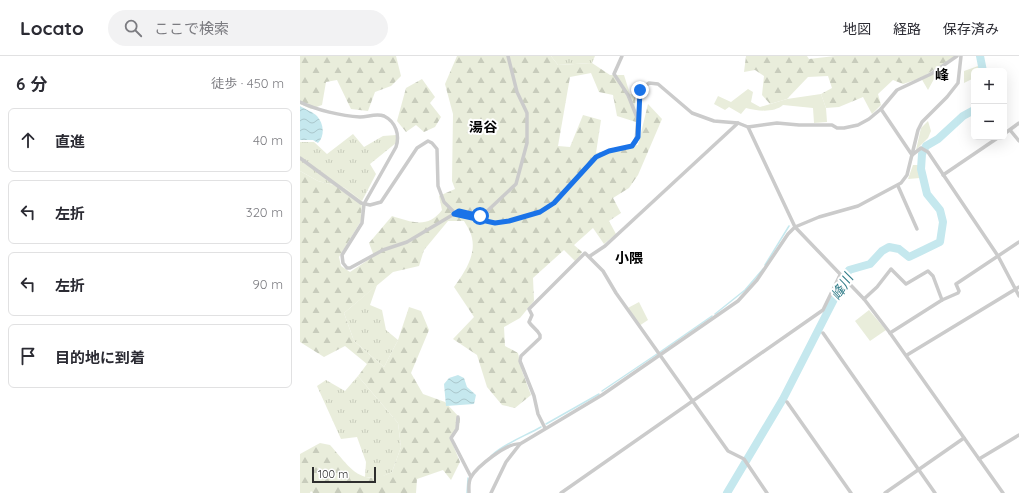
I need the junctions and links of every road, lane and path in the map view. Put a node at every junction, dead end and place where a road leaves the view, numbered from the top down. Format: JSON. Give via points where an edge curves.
{"nodes":[{"id":1,"x":508,"y":56,"type":"edge"},
{"id":2,"x":622,"y":56,"type":"edge"},
{"id":3,"x":957,"y":56,"type":"edge"},
{"id":4,"x":961,"y":56,"type":"edge"},
{"id":5,"x":300,"y":102,"type":"edge"},
{"id":6,"x":881,"y":109,"type":"junction"},
{"id":7,"x":639,"y":121,"type":"junction"},
{"id":8,"x":738,"y":123,"type":"junction"},
{"id":9,"x":1019,"y":123,"type":"edge"},
{"id":10,"x":748,"y":127,"type":"junction"},
{"id":11,"x":1010,"y":130,"type":"junction"},
{"id":12,"x":1007,"y":132,"type":"edge"},
{"id":13,"x":994,"y":140,"type":"edge"},
{"id":14,"x":1019,"y":141,"type":"edge"},
{"id":15,"x":912,"y":155,"type":"junction"},
{"id":16,"x":300,"y":158,"type":"edge"},
{"id":17,"x":943,"y":174,"type":"junction"},
{"id":18,"x":898,"y":186,"type":"junction"},
{"id":19,"x":364,"y":204,"type":"junction"},
{"id":20,"x":454,"y":214,"type":"junction"},
{"id":21,"x":794,"y":226,"type":"junction"},
{"id":22,"x":917,"y":228,"type":"dead end"},
{"id":23,"x":1019,"y":242,"type":"edge"},
{"id":24,"x":590,"y":256,"type":"junction"},
{"id":25,"x":998,"y":256,"type":"junction"},
{"id":26,"x":840,"y":275,"type":"junction"},
{"id":27,"x":1019,"y":287,"type":"edge"},
{"id":28,"x":1015,"y":290,"type":"junction"},
{"id":29,"x":1019,"y":296,"type":"edge"},
{"id":30,"x":864,"y":300,"type":"junction"},
{"id":31,"x":942,"y":300,"type":"junction"},
{"id":32,"x":890,"y":332,"type":"junction"},
{"id":33,"x":823,"y":333,"type":"dead end"},
{"id":34,"x":660,"y":355,"type":"junction"},
{"id":35,"x":907,"y":355,"type":"junction"},
{"id":36,"x":693,"y":401,"type":"junction"},
{"id":37,"x":787,"y":402,"type":"dead end"},
{"id":38,"x":458,"y":417,"type":"dead end"},
{"id":39,"x":545,"y":428,"type":"junction"},
{"id":40,"x":1019,"y":435,"type":"edge"},
{"id":41,"x":964,"y":438,"type":"junction"},
{"id":42,"x":520,"y":444,"type":"junction"},
{"id":43,"x":979,"y":458,"type":"junction"},
{"id":44,"x":919,"y":470,"type":"junction"},
{"id":45,"x":471,"y":477,"type":"junction"},
{"id":46,"x":492,"y":492,"type":"edge"},
{"id":47,"x":469,"y":493,"type":"edge"},
{"id":48,"x":561,"y":493,"type":"edge"},
{"id":49,"x":767,"y":493,"type":"edge"},
{"id":50,"x":851,"y":493,"type":"edge"},
{"id":51,"x":885,"y":493,"type":"edge"},
{"id":52,"x":935,"y":493,"type":"edge"},
{"id":53,"x":1003,"y":493,"type":"edge"}],
"edges":[{"from":1,"to":20,"type":"street","via":[[517,92],[528,119],[527,143],[518,179],[484,215],[459,211]]},
{"from":2,"to":7,"type":"street","via":[[614,74],[628,95]]},
{"from":3,"to":6,"type":"street","via":[[931,74],[897,90]]},
{"from":4,"to":15,"type":"street","via":[[958,83],[922,122]]},
{"from":5,"to":19,"type":"street","via":[[311,107],[354,116],[382,115],[395,127],[398,141],[396,147]]},
{"from":6,"to":10,"type":"street","via":[[864,122],[844,128],[837,128],[832,124],[777,123]]},
{"from":6,"to":15,"type":"street"},
{"from":7,"to":8,"type":"street","via":[[640,90],[653,82],[702,118]]},
{"from":7,"to":20,"type":"street","via":[[638,137],[632,146],[596,157],[545,210],[495,223]]},
{"from":8,"to":10,"type":"street"},
{"from":8,"to":24,"type":"street","via":[[605,246]]},
{"from":9,"to":11,"type":"street"},
{"from":10,"to":21,"type":"street"},
{"from":11,"to":12,"type":"street"},
{"from":11,"to":14,"type":"street"},
{"from":13,"to":17,"type":"street"},
{"from":15,"to":17,"type":"street","via":[[921,148],[926,150]]},
{"from":15,"to":18,"type":"street","via":[[907,175]]},
{"from":16,"to":19,"type":"street"},
{"from":17,"to":25,"type":"street"},
{"from":18,"to":21,"type":"street","via":[[858,206]]},
{"from":18,"to":22,"type":"street"},
{"from":19,"to":20,"type":"street","via":[[381,202],[414,153],[421,144],[428,141],[437,149],[438,186],[444,202]]},
{"from":19,"to":20,"type":"street","via":[[362,223],[342,255],[342,264],[347,268],[355,267],[379,252],[407,242]]},
{"from":21,"to":26,"type":"street"},
{"from":21,"to":34,"type":"street","via":[[743,296],[727,310]]},
{"from":23,"to":25,"type":"street"},
{"from":24,"to":34,"type":"street"},
{"from":24,"to":39,"type":"street","via":[[585,253],[529,309],[532,315],[529,322],[538,330],[540,338],[521,356],[520,362]]},
{"from":25,"to":28,"type":"street"},
{"from":25,"to":31,"type":"street","via":[[956,284],[958,293]]},
{"from":26,"to":30,"type":"street"},
{"from":26,"to":36,"type":"street","via":[[823,310]]},
{"from":27,"to":28,"type":"street"},
{"from":28,"to":29,"type":"street"},
{"from":28,"to":35,"type":"street"},
{"from":30,"to":31,"type":"street","via":[[891,269],[906,284],[928,271],[933,276]]},
{"from":30,"to":32,"type":"street"},
{"from":31,"to":32,"type":"street"},
{"from":32,"to":35,"type":"street"},
{"from":33,"to":44,"type":"street"},
{"from":34,"to":36,"type":"street"},
{"from":34,"to":39,"type":"street","via":[[602,395]]},
{"from":35,"to":41,"type":"street"},
{"from":36,"to":48,"type":"street"},
{"from":36,"to":49,"type":"street","via":[[728,451],[744,460]]},
{"from":37,"to":50,"type":"street"},
{"from":38,"to":45,"type":"street","via":[[457,429],[451,438]]},
{"from":39,"to":42,"type":"street"},
{"from":40,"to":43,"type":"street"},
{"from":41,"to":43,"type":"street"},
{"from":41,"to":44,"type":"street"},
{"from":42,"to":45,"type":"street","via":[[510,445],[498,451]]},
{"from":42,"to":46,"type":"street","via":[[506,462]]},
{"from":43,"to":53,"type":"street"},
{"from":44,"to":51,"type":"street"},
{"from":44,"to":52,"type":"street"},
{"from":45,"to":47,"type":"street"}]}
